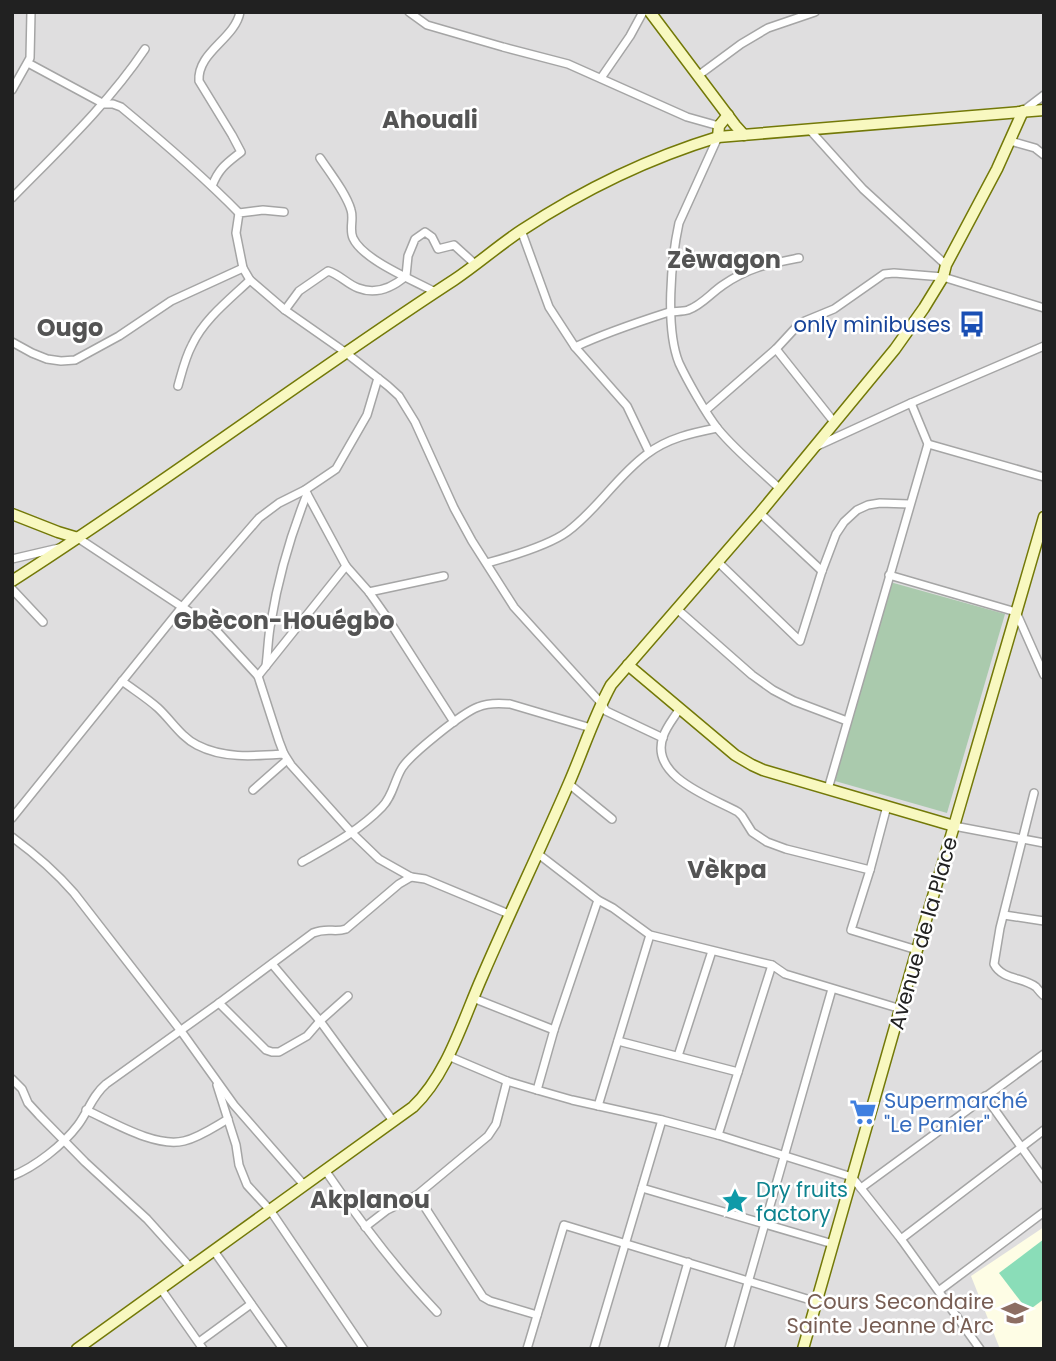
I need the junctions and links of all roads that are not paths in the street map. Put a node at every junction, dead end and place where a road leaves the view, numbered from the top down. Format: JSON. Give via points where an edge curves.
{"nodes":[{"id":1,"x":31,"y":12,"type":"edge"},
{"id":2,"x":240,"y":12,"type":"edge"},
{"id":3,"x":409,"y":12,"type":"edge"},
{"id":4,"x":424,"y":12,"type":"edge"},
{"id":5,"x":643,"y":12,"type":"edge"},
{"id":6,"x":650,"y":12,"type":"edge"},
{"id":7,"x":815,"y":12,"type":"edge"},
{"id":8,"x":417,"y":19,"type":"junction"},
{"id":9,"x":145,"y":48,"type":"dead end"},
{"id":10,"x":27,"y":63,"type":"junction"},
{"id":11,"x":699,"y":75,"type":"junction"},
{"id":12,"x":601,"y":78,"type":"junction"},
{"id":13,"x":12,"y":90,"type":"edge"},
{"id":14,"x":1044,"y":95,"type":"edge"},
{"id":15,"x":104,"y":104,"type":"junction"},
{"id":16,"x":1044,"y":110,"type":"edge"},
{"id":17,"x":1023,"y":111,"type":"junction"},
{"id":18,"x":728,"y":115,"type":"junction"},
{"id":19,"x":719,"y":126,"type":"junction"},
{"id":20,"x":809,"y":129,"type":"junction"},
{"id":21,"x":744,"y":135,"type":"junction"},
{"id":22,"x":718,"y":137,"type":"junction"},
{"id":23,"x":1010,"y":141,"type":"junction"},
{"id":24,"x":1044,"y":155,"type":"edge"},
{"id":25,"x":320,"y":158,"type":"dead end"},
{"id":26,"x":212,"y":186,"type":"junction"},
{"id":27,"x":12,"y":198,"type":"edge"},
{"id":28,"x":284,"y":212,"type":"dead end"},
{"id":29,"x":239,"y":214,"type":"junction"},
{"id":30,"x":521,"y":230,"type":"junction"},
{"id":31,"x":799,"y":258,"type":"dead end"},
{"id":32,"x":476,"y":265,"type":"junction"},
{"id":33,"x":946,"y":265,"type":"junction"},
{"id":34,"x":243,"y":268,"type":"junction"},
{"id":35,"x":405,"y":276,"type":"junction"},
{"id":36,"x":943,"y":277,"type":"junction"},
{"id":37,"x":250,"y":280,"type":"junction"},
{"id":38,"x":435,"y":292,"type":"junction"},
{"id":39,"x":1044,"y":307,"type":"edge"},
{"id":40,"x":285,"y":310,"type":"junction"},
{"id":41,"x":671,"y":312,"type":"junction"},
{"id":42,"x":12,"y":342,"type":"edge"},
{"id":43,"x":1044,"y":346,"type":"edge"},
{"id":44,"x":575,"y":348,"type":"junction"},
{"id":45,"x":776,"y":349,"type":"junction"},
{"id":46,"x":345,"y":352,"type":"junction"},
{"id":47,"x":378,"y":378,"type":"junction"},
{"id":48,"x":178,"y":386,"type":"dead end"},
{"id":49,"x":911,"y":403,"type":"junction"},
{"id":50,"x":706,"y":410,"type":"junction"},
{"id":51,"x":834,"y":422,"type":"junction"},
{"id":52,"x":717,"y":428,"type":"junction"},
{"id":53,"x":928,"y":443,"type":"junction"},
{"id":54,"x":815,"y":447,"type":"junction"},
{"id":55,"x":649,"y":452,"type":"junction"},
{"id":56,"x":1044,"y":477,"type":"edge"},
{"id":57,"x":780,"y":489,"type":"junction"},
{"id":58,"x":306,"y":492,"type":"junction"},
{"id":59,"x":909,"y":504,"type":"junction"},
{"id":60,"x":760,"y":513,"type":"junction"},
{"id":61,"x":12,"y":514,"type":"edge"},
{"id":62,"x":1044,"y":517,"type":"edge"},
{"id":63,"x":78,"y":538,"type":"junction"},
{"id":64,"x":65,"y":547,"type":"junction"},
{"id":65,"x":12,"y":559,"type":"edge"},
{"id":66,"x":717,"y":561,"type":"junction"},
{"id":67,"x":487,"y":563,"type":"junction"},
{"id":68,"x":346,"y":566,"type":"junction"},
{"id":69,"x":822,"y":571,"type":"junction"},
{"id":70,"x":889,"y":575,"type":"junction"},
{"id":71,"x":444,"y":576,"type":"dead end"},
{"id":72,"x":12,"y":581,"type":"edge"},
{"id":73,"x":12,"y":589,"type":"edge"},
{"id":74,"x":369,"y":592,"type":"junction"},
{"id":75,"x":182,"y":607,"type":"junction"},
{"id":76,"x":677,"y":609,"type":"junction"},
{"id":77,"x":1016,"y":612,"type":"junction"},
{"id":78,"x":43,"y":622,"type":"dead end"},
{"id":79,"x":628,"y":665,"type":"junction"},
{"id":80,"x":266,"y":666,"type":"junction"},
{"id":81,"x":1044,"y":675,"type":"edge"},
{"id":82,"x":258,"y":676,"type":"junction"},
{"id":83,"x":122,"y":681,"type":"junction"},
{"id":84,"x":602,"y":704,"type":"junction"},
{"id":85,"x":680,"y":708,"type":"junction"},
{"id":86,"x":847,"y":721,"type":"junction"},
{"id":87,"x":454,"y":722,"type":"junction"},
{"id":88,"x":591,"y":728,"type":"junction"},
{"id":89,"x":663,"y":738,"type":"junction"},
{"id":90,"x":285,"y":757,"type":"junction"},
{"id":91,"x":569,"y":784,"type":"junction"},
{"id":92,"x":828,"y":789,"type":"junction"},
{"id":93,"x":253,"y":790,"type":"dead end"},
{"id":94,"x":1034,"y":793,"type":"dead end"},
{"id":95,"x":887,"y":806,"type":"junction"},
{"id":96,"x":12,"y":818,"type":"edge"},
{"id":97,"x":612,"y":819,"type":"dead end"},
{"id":98,"x":954,"y":826,"type":"junction"},
{"id":99,"x":352,"y":833,"type":"junction"},
{"id":100,"x":12,"y":837,"type":"edge"},
{"id":101,"x":1023,"y":839,"type":"junction"},
{"id":102,"x":1044,"y":843,"type":"edge"},
{"id":103,"x":537,"y":853,"type":"junction"},
{"id":104,"x":302,"y":862,"type":"dead end"},
{"id":105,"x":870,"y":870,"type":"junction"},
{"id":106,"x":411,"y":877,"type":"junction"},
{"id":107,"x":597,"y":900,"type":"junction"},
{"id":108,"x":509,"y":914,"type":"junction"},
{"id":109,"x":1004,"y":915,"type":"junction"},
{"id":110,"x":1044,"y":921,"type":"edge"},
{"id":111,"x":650,"y":935,"type":"junction"},
{"id":112,"x":917,"y":950,"type":"junction"},
{"id":113,"x":712,"y":951,"type":"junction"},
{"id":114,"x":272,"y":964,"type":"junction"},
{"id":115,"x":772,"y":965,"type":"junction"},
{"id":116,"x":832,"y":989,"type":"junction"},
{"id":117,"x":348,"y":996,"type":"dead end"},
{"id":118,"x":1044,"y":996,"type":"edge"},
{"id":119,"x":473,"y":998,"type":"junction"},
{"id":120,"x":219,"y":1003,"type":"junction"},
{"id":121,"x":901,"y":1009,"type":"junction"},
{"id":122,"x":320,"y":1021,"type":"junction"},
{"id":123,"x":554,"y":1030,"type":"junction"},
{"id":124,"x":181,"y":1031,"type":"junction"},
{"id":125,"x":618,"y":1041,"type":"junction"},
{"id":126,"x":1044,"y":1054,"type":"edge"},
{"id":127,"x":448,"y":1056,"type":"junction"},
{"id":128,"x":678,"y":1056,"type":"junction"},
{"id":129,"x":738,"y":1072,"type":"junction"},
{"id":130,"x":214,"y":1078,"type":"junction"},
{"id":131,"x":12,"y":1079,"type":"edge"},
{"id":132,"x":507,"y":1082,"type":"junction"},
{"id":133,"x":537,"y":1090,"type":"junction"},
{"id":134,"x":985,"y":1096,"type":"junction"},
{"id":135,"x":598,"y":1106,"type":"junction"},
{"id":136,"x":86,"y":1110,"type":"junction"},
{"id":137,"x":228,"y":1119,"type":"junction"},
{"id":138,"x":662,"y":1120,"type":"junction"},
{"id":139,"x":393,"y":1121,"type":"junction"},
{"id":140,"x":1044,"y":1130,"type":"edge"},
{"id":141,"x":718,"y":1135,"type":"junction"},
{"id":142,"x":64,"y":1141,"type":"junction"},
{"id":143,"x":1021,"y":1147,"type":"junction"},
{"id":144,"x":784,"y":1156,"type":"junction"},
{"id":145,"x":325,"y":1170,"type":"junction"},
{"id":146,"x":12,"y":1176,"type":"edge"},
{"id":147,"x":852,"y":1177,"type":"junction"},
{"id":148,"x":1044,"y":1179,"type":"edge"},
{"id":149,"x":304,"y":1185,"type":"junction"},
{"id":150,"x":642,"y":1188,"type":"junction"},
{"id":151,"x":861,"y":1188,"type":"junction"},
{"id":152,"x":417,"y":1195,"type":"junction"},
{"id":153,"x":271,"y":1210,"type":"junction"},
{"id":154,"x":1044,"y":1212,"type":"edge"},
{"id":155,"x":764,"y":1224,"type":"junction"},
{"id":156,"x":365,"y":1227,"type":"junction"},
{"id":157,"x":901,"y":1239,"type":"junction"},
{"id":158,"x":626,"y":1244,"type":"junction"},
{"id":159,"x":832,"y":1244,"type":"junction"},
{"id":160,"x":214,"y":1251,"type":"junction"},
{"id":161,"x":688,"y":1262,"type":"junction"},
{"id":162,"x":191,"y":1268,"type":"junction"},
{"id":163,"x":749,"y":1281,"type":"junction"},
{"id":164,"x":161,"y":1289,"type":"junction"},
{"id":165,"x":940,"y":1290,"type":"junction"},
{"id":166,"x":817,"y":1302,"type":"junction"},
{"id":167,"x":251,"y":1304,"type":"junction"},
{"id":168,"x":437,"y":1312,"type":"dead end"},
{"id":169,"x":537,"y":1315,"type":"junction"},
{"id":170,"x":201,"y":1345,"type":"edge"},
{"id":171,"x":77,"y":1349,"type":"edge"},
{"id":172,"x":283,"y":1349,"type":"edge"},
{"id":173,"x":364,"y":1349,"type":"edge"},
{"id":174,"x":527,"y":1349,"type":"edge"},
{"id":175,"x":594,"y":1349,"type":"edge"},
{"id":176,"x":663,"y":1349,"type":"edge"},
{"id":177,"x":729,"y":1349,"type":"edge"},
{"id":178,"x":803,"y":1349,"type":"edge"},
{"id":179,"x":980,"y":1349,"type":"edge"}],
"edges":[{"from":1,"to":10,"type":"street"},
{"from":2,"to":26,"type":"street","via":[[238,22],[198,74],[241,152],[226,163]]},
{"from":3,"to":8,"type":"street"},
{"from":4,"to":8,"type":"street"},
{"from":5,"to":12,"type":"street"},
{"from":6,"to":11,"type":"street"},
{"from":7,"to":11,"type":"street","via":[[768,28]]},
{"from":8,"to":12,"type":"street"},
{"from":9,"to":15,"type":"street"},
{"from":10,"to":13,"type":"street"},
{"from":10,"to":15,"type":"street"},
{"from":11,"to":18,"type":"street"},
{"from":12,"to":19,"type":"street","via":[[687,117]]},
{"from":14,"to":17,"type":"street"},
{"from":15,"to":26,"type":"street","via":[[121,107]]},
{"from":15,"to":27,"type":"street"},
{"from":16,"to":17,"type":"street"},
{"from":17,"to":20,"type":"street"},
{"from":17,"to":23,"type":"street"},
{"from":18,"to":19,"type":"street"},
{"from":18,"to":21,"type":"street"},
{"from":19,"to":22,"type":"street"},
{"from":20,"to":21,"type":"street"},
{"from":20,"to":33,"type":"street","via":[[863,189]]},
{"from":21,"to":22,"type":"street"},
{"from":22,"to":30,"type":"street","via":[[620,175]]},
{"from":22,"to":41,"type":"street","via":[[679,223]]},
{"from":23,"to":24,"type":"street"},
{"from":23,"to":33,"type":"street"},
{"from":25,"to":35,"type":"street","via":[[352,211],[353,239],[379,264]]},
{"from":26,"to":29,"type":"street"},
{"from":28,"to":29,"type":"street"},
{"from":29,"to":34,"type":"street","via":[[236,233]]},
{"from":30,"to":32,"type":"street"},
{"from":30,"to":44,"type":"street","via":[[550,307]]},
{"from":31,"to":41,"type":"street","via":[[747,270],[699,304]]},
{"from":32,"to":35,"type":"street","via":[[454,245],[438,249],[425,232],[415,239]]},
{"from":32,"to":38,"type":"street"},
{"from":33,"to":36,"type":"street"},
{"from":34,"to":37,"type":"street"},
{"from":34,"to":42,"type":"street","via":[[171,301],[75,360],[47,359]]},
{"from":35,"to":38,"type":"street"},
{"from":35,"to":40,"type":"street","via":[[376,291],[358,288],[328,271],[299,291]]},
{"from":36,"to":39,"type":"street"},
{"from":36,"to":45,"type":"street","via":[[884,274],[834,309],[800,323]]},
{"from":36,"to":51,"type":"street","via":[[895,349]]},
{"from":37,"to":40,"type":"street"},
{"from":37,"to":48,"type":"street","via":[[193,342]]},
{"from":38,"to":46,"type":"street"},
{"from":40,"to":46,"type":"street"},
{"from":41,"to":44,"type":"street"},
{"from":41,"to":50,"type":"street","via":[[679,362]]},
{"from":43,"to":49,"type":"street"},
{"from":44,"to":55,"type":"street","via":[[627,407]]},
{"from":45,"to":50,"type":"street"},
{"from":45,"to":51,"type":"street"},
{"from":46,"to":47,"type":"street"},
{"from":46,"to":63,"type":"street"},
{"from":47,"to":58,"type":"street","via":[[367,415],[341,463]]},
{"from":47,"to":67,"type":"street","via":[[399,396],[415,422],[454,508]]},
{"from":49,"to":53,"type":"street"},
{"from":49,"to":54,"type":"street"},
{"from":50,"to":52,"type":"street"},
{"from":51,"to":54,"type":"street"},
{"from":52,"to":55,"type":"street","via":[[686,434]]},
{"from":52,"to":57,"type":"street"},
{"from":53,"to":56,"type":"street"},
{"from":53,"to":59,"type":"street"},
{"from":54,"to":57,"type":"street"},
{"from":55,"to":67,"type":"street","via":[[564,535]]},
{"from":57,"to":60,"type":"street"},
{"from":58,"to":68,"type":"street"},
{"from":58,"to":75,"type":"street","via":[[279,503],[260,518]]},
{"from":58,"to":80,"type":"street","via":[[275,601]]},
{"from":59,"to":69,"type":"street","via":[[880,503],[857,510],[839,527]]},
{"from":59,"to":70,"type":"street"},
{"from":60,"to":66,"type":"street"},
{"from":60,"to":69,"type":"street"},
{"from":61,"to":63,"type":"street"},
{"from":62,"to":77,"type":"street","name":"Avenue de la Place"},
{"from":63,"to":64,"type":"street"},
{"from":63,"to":75,"type":"street"},
{"from":64,"to":65,"type":"street"},
{"from":64,"to":72,"type":"street"},
{"from":66,"to":69,"type":"street","via":[[800,641]]},
{"from":66,"to":76,"type":"street"},
{"from":67,"to":84,"type":"street","via":[[521,616]]},
{"from":68,"to":74,"type":"street"},
{"from":68,"to":80,"type":"street"},
{"from":70,"to":77,"type":"street"},
{"from":70,"to":86,"type":"street"},
{"from":71,"to":74,"type":"street"},
{"from":73,"to":78,"type":"street"},
{"from":74,"to":87,"type":"street"},
{"from":75,"to":82,"type":"street","via":[[214,628]]},
{"from":75,"to":83,"type":"street"},
{"from":76,"to":79,"type":"street"},
{"from":76,"to":86,"type":"street","via":[[773,690]]},
{"from":77,"to":81,"type":"street"},
{"from":77,"to":98,"type":"street","name":"Avenue de la Place"},
{"from":79,"to":84,"type":"street"},
{"from":79,"to":85,"type":"street"},
{"from":80,"to":82,"type":"street"},
{"from":82,"to":90,"type":"street"},
{"from":83,"to":90,"type":"street","via":[[207,750],[234,756]]},
{"from":83,"to":96,"type":"street"},
{"from":84,"to":88,"type":"street"},
{"from":84,"to":89,"type":"street","via":[[608,712]]},
{"from":85,"to":89,"type":"street"},
{"from":85,"to":92,"type":"street","via":[[752,765]]},
{"from":86,"to":92,"type":"street"},
{"from":87,"to":88,"type":"street","via":[[478,707],[503,703]]},
{"from":87,"to":99,"type":"street","via":[[409,759],[387,802]]},
{"from":88,"to":91,"type":"street"},
{"from":89,"to":105,"type":"street","via":[[664,762],[676,778],[743,816],[762,839]]},
{"from":90,"to":93,"type":"street"},
{"from":90,"to":99,"type":"street"},
{"from":91,"to":97,"type":"street"},
{"from":91,"to":103,"type":"street"},
{"from":92,"to":95,"type":"street"},
{"from":94,"to":101,"type":"street"},
{"from":95,"to":98,"type":"street"},
{"from":95,"to":105,"type":"street"},
{"from":98,"to":101,"type":"street"},
{"from":98,"to":112,"type":"street","name":"Avenue de la Place"},
{"from":99,"to":104,"type":"street"},
{"from":99,"to":106,"type":"street","via":[[379,859]]},
{"from":100,"to":124,"type":"street","via":[[67,884]]},
{"from":101,"to":102,"type":"street"},
{"from":101,"to":109,"type":"street"},
{"from":103,"to":107,"type":"street"},
{"from":103,"to":108,"type":"street"},
{"from":105,"to":112,"type":"street","via":[[851,930]]},
{"from":106,"to":108,"type":"street"},
{"from":106,"to":114,"type":"street","via":[[352,925],[313,933]]},
{"from":107,"to":111,"type":"street"},
{"from":107,"to":123,"type":"street"},
{"from":108,"to":119,"type":"street"},
{"from":109,"to":110,"type":"street"},
{"from":109,"to":118,"type":"street","via":[[994,964],[1001,973],[1035,986]]},
{"from":111,"to":113,"type":"street"},
{"from":111,"to":125,"type":"street"},
{"from":112,"to":121,"type":"street","name":"Avenue de la Place"},
{"from":113,"to":115,"type":"street"},
{"from":113,"to":128,"type":"street"},
{"from":114,"to":120,"type":"street"},
{"from":114,"to":122,"type":"street"},
{"from":115,"to":116,"type":"street","via":[[785,974]]},
{"from":115,"to":129,"type":"street"},
{"from":116,"to":121,"type":"street"},
{"from":116,"to":144,"type":"street"},
{"from":117,"to":122,"type":"street"},
{"from":119,"to":123,"type":"street"},
{"from":119,"to":127,"type":"street"},
{"from":120,"to":122,"type":"street","via":[[272,1052],[307,1036]]},
{"from":120,"to":124,"type":"street"},
{"from":121,"to":147,"type":"street","name":"Avenue de la Place"},
{"from":122,"to":139,"type":"street"},
{"from":123,"to":133,"type":"street"},
{"from":124,"to":130,"type":"street"},
{"from":124,"to":136,"type":"street","via":[[106,1084]]},
{"from":125,"to":128,"type":"street"},
{"from":125,"to":135,"type":"street"},
{"from":126,"to":134,"type":"street"},
{"from":127,"to":132,"type":"street"},
{"from":127,"to":139,"type":"street","via":[[426,1095]]},
{"from":128,"to":129,"type":"street"},
{"from":129,"to":141,"type":"street"},
{"from":130,"to":137,"type":"street"},
{"from":130,"to":149,"type":"street"},
{"from":131,"to":142,"type":"street"},
{"from":132,"to":133,"type":"street"},
{"from":132,"to":152,"type":"street","via":[[492,1131]]},
{"from":133,"to":135,"type":"street"},
{"from":134,"to":143,"type":"street"},
{"from":134,"to":151,"type":"street"},
{"from":135,"to":138,"type":"street"},
{"from":136,"to":137,"type":"street","via":[[151,1138],[176,1142]]},
{"from":136,"to":142,"type":"street"},
{"from":137,"to":153,"type":"street","via":[[242,1175]]},
{"from":138,"to":141,"type":"street"},
{"from":138,"to":150,"type":"street"},
{"from":139,"to":145,"type":"street"},
{"from":140,"to":143,"type":"street"},
{"from":141,"to":144,"type":"street"},
{"from":142,"to":146,"type":"street"},
{"from":142,"to":162,"type":"street","via":[[148,1219]]},
{"from":143,"to":148,"type":"street"},
{"from":143,"to":157,"type":"street"},
{"from":144,"to":147,"type":"street"},
{"from":144,"to":155,"type":"street"},
{"from":145,"to":149,"type":"street"},
{"from":145,"to":156,"type":"street"},
{"from":147,"to":151,"type":"street"},
{"from":147,"to":159,"type":"street","name":"Avenue de la Place"},
{"from":149,"to":153,"type":"street"},
{"from":150,"to":155,"type":"street"},
{"from":150,"to":158,"type":"street"},
{"from":151,"to":157,"type":"street"},
{"from":152,"to":156,"type":"street"},
{"from":152,"to":169,"type":"street","via":[[483,1297]]},
{"from":153,"to":160,"type":"street"},
{"from":153,"to":173,"type":"street"},
{"from":154,"to":165,"type":"street"},
{"from":155,"to":159,"type":"street"},
{"from":155,"to":163,"type":"street"},
{"from":156,"to":168,"type":"street"},
{"from":157,"to":165,"type":"street"},
{"from":158,"to":161,"type":"street"},
{"from":158,"to":169,"type":"street","via":[[564,1224]]},
{"from":158,"to":175,"type":"street"},
{"from":159,"to":166,"type":"street","name":"Avenue de la Place"},
{"from":160,"to":162,"type":"street"},
{"from":160,"to":167,"type":"street"},
{"from":161,"to":163,"type":"street"},
{"from":161,"to":176,"type":"street"},
{"from":162,"to":164,"type":"street"},
{"from":163,"to":166,"type":"street"},
{"from":163,"to":177,"type":"street"},
{"from":164,"to":170,"type":"street"},
{"from":164,"to":171,"type":"street"},
{"from":165,"to":179,"type":"street"},
{"from":166,"to":178,"type":"street","name":"Avenue de la Place"},
{"from":167,"to":170,"type":"street"},
{"from":167,"to":172,"type":"street"},
{"from":169,"to":174,"type":"street"}]}
